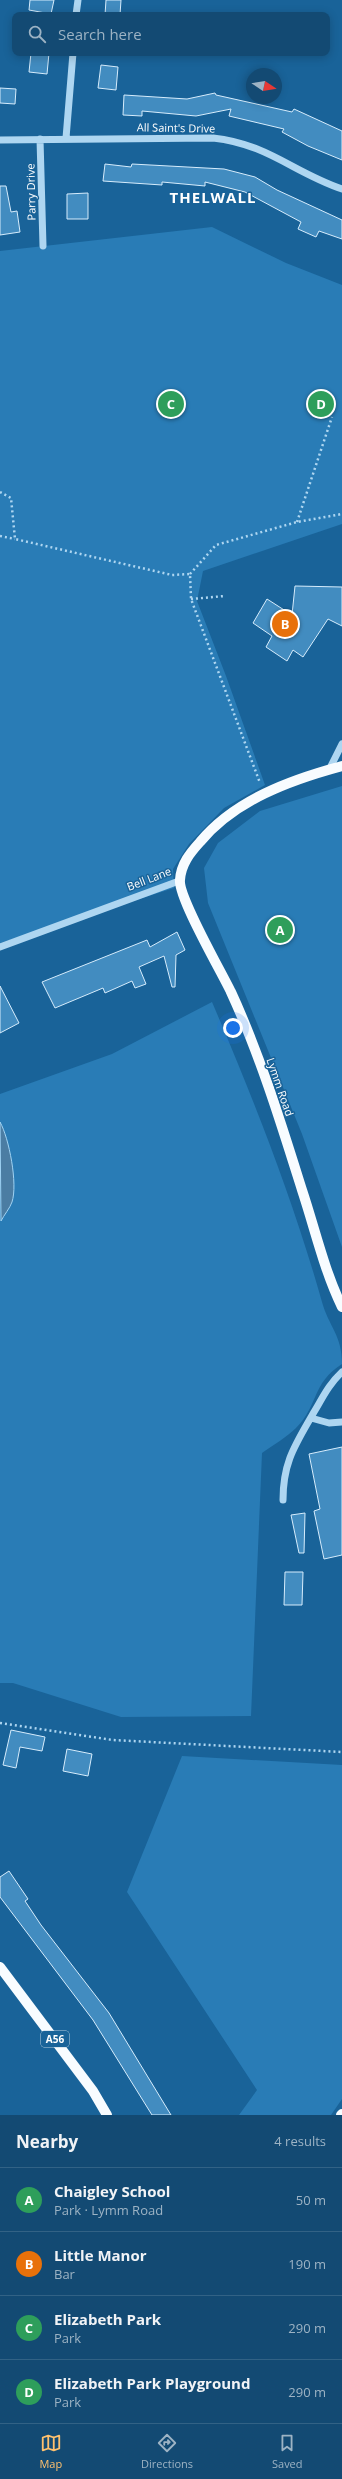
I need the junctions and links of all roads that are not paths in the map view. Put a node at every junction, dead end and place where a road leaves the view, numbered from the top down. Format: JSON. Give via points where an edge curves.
{"nodes":[{"id":1,"x":78,"y":0,"type":"edge"},
{"id":2,"x":76,"y":12,"type":"edge"},
{"id":3,"x":73,"y":56,"type":"edge"},
{"id":4,"x":66,"y":138,"type":"junction"},
{"id":5,"x":40,"y":139,"type":"junction"},
{"id":6,"x":0,"y":140,"type":"edge"},
{"id":7,"x":342,"y":189,"type":"edge"},
{"id":8,"x":43,"y":246,"type":"dead end"},
{"id":9,"x":342,"y":744,"type":"edge"},
{"id":10,"x":342,"y":766,"type":"edge"},
{"id":11,"x":329,"y":770,"type":"junction"},
{"id":12,"x":179,"y":881,"type":"junction"},
{"id":13,"x":0,"y":947,"type":"edge"},
{"id":14,"x":342,"y":1307,"type":"edge"},
{"id":15,"x":342,"y":1372,"type":"edge"},
{"id":16,"x":311,"y":1418,"type":"junction"},
{"id":17,"x":342,"y":1422,"type":"edge"},
{"id":18,"x":283,"y":1500,"type":"dead end"},
{"id":19,"x":0,"y":1967,"type":"edge"},
{"id":20,"x":107,"y":2115,"type":"edge"}],
"edges":[{"from":1,"to":2,"type":"street"},
{"from":3,"to":4,"type":"street"},
{"from":4,"to":5,"type":"street","name":"All Saint's Drive"},
{"from":4,"to":7,"type":"street","name":"All Saint's Drive","via":[[213,138],[237,141],[260,149]]},
{"from":5,"to":6,"type":"street","name":"All Saint's Drive"},
{"from":5,"to":8,"type":"street","name":"Parry Drive"},
{"from":9,"to":11,"type":"street"},
{"from":10,"to":11,"type":"main road","name":"Bell Lane"},
{"from":11,"to":12,"type":"main road","name":"Bell Lane","via":[[264,793],[231,812],[186,858]]},
{"from":12,"to":13,"type":"street","name":"Bell Lane"},
{"from":12,"to":14,"type":"main road","name":"Lymm Road","via":[[187,904],[248,1027],[302,1189],[330,1283]]},
{"from":15,"to":16,"type":"street","via":[[326,1389]]},
{"from":16,"to":17,"type":"street","via":[[329,1423]]},
{"from":16,"to":18,"type":"street","via":[[290,1454],[285,1469]]},
{"from":19,"to":20,"type":"main road","number":"A56","via":[[89,2086]]}]}
